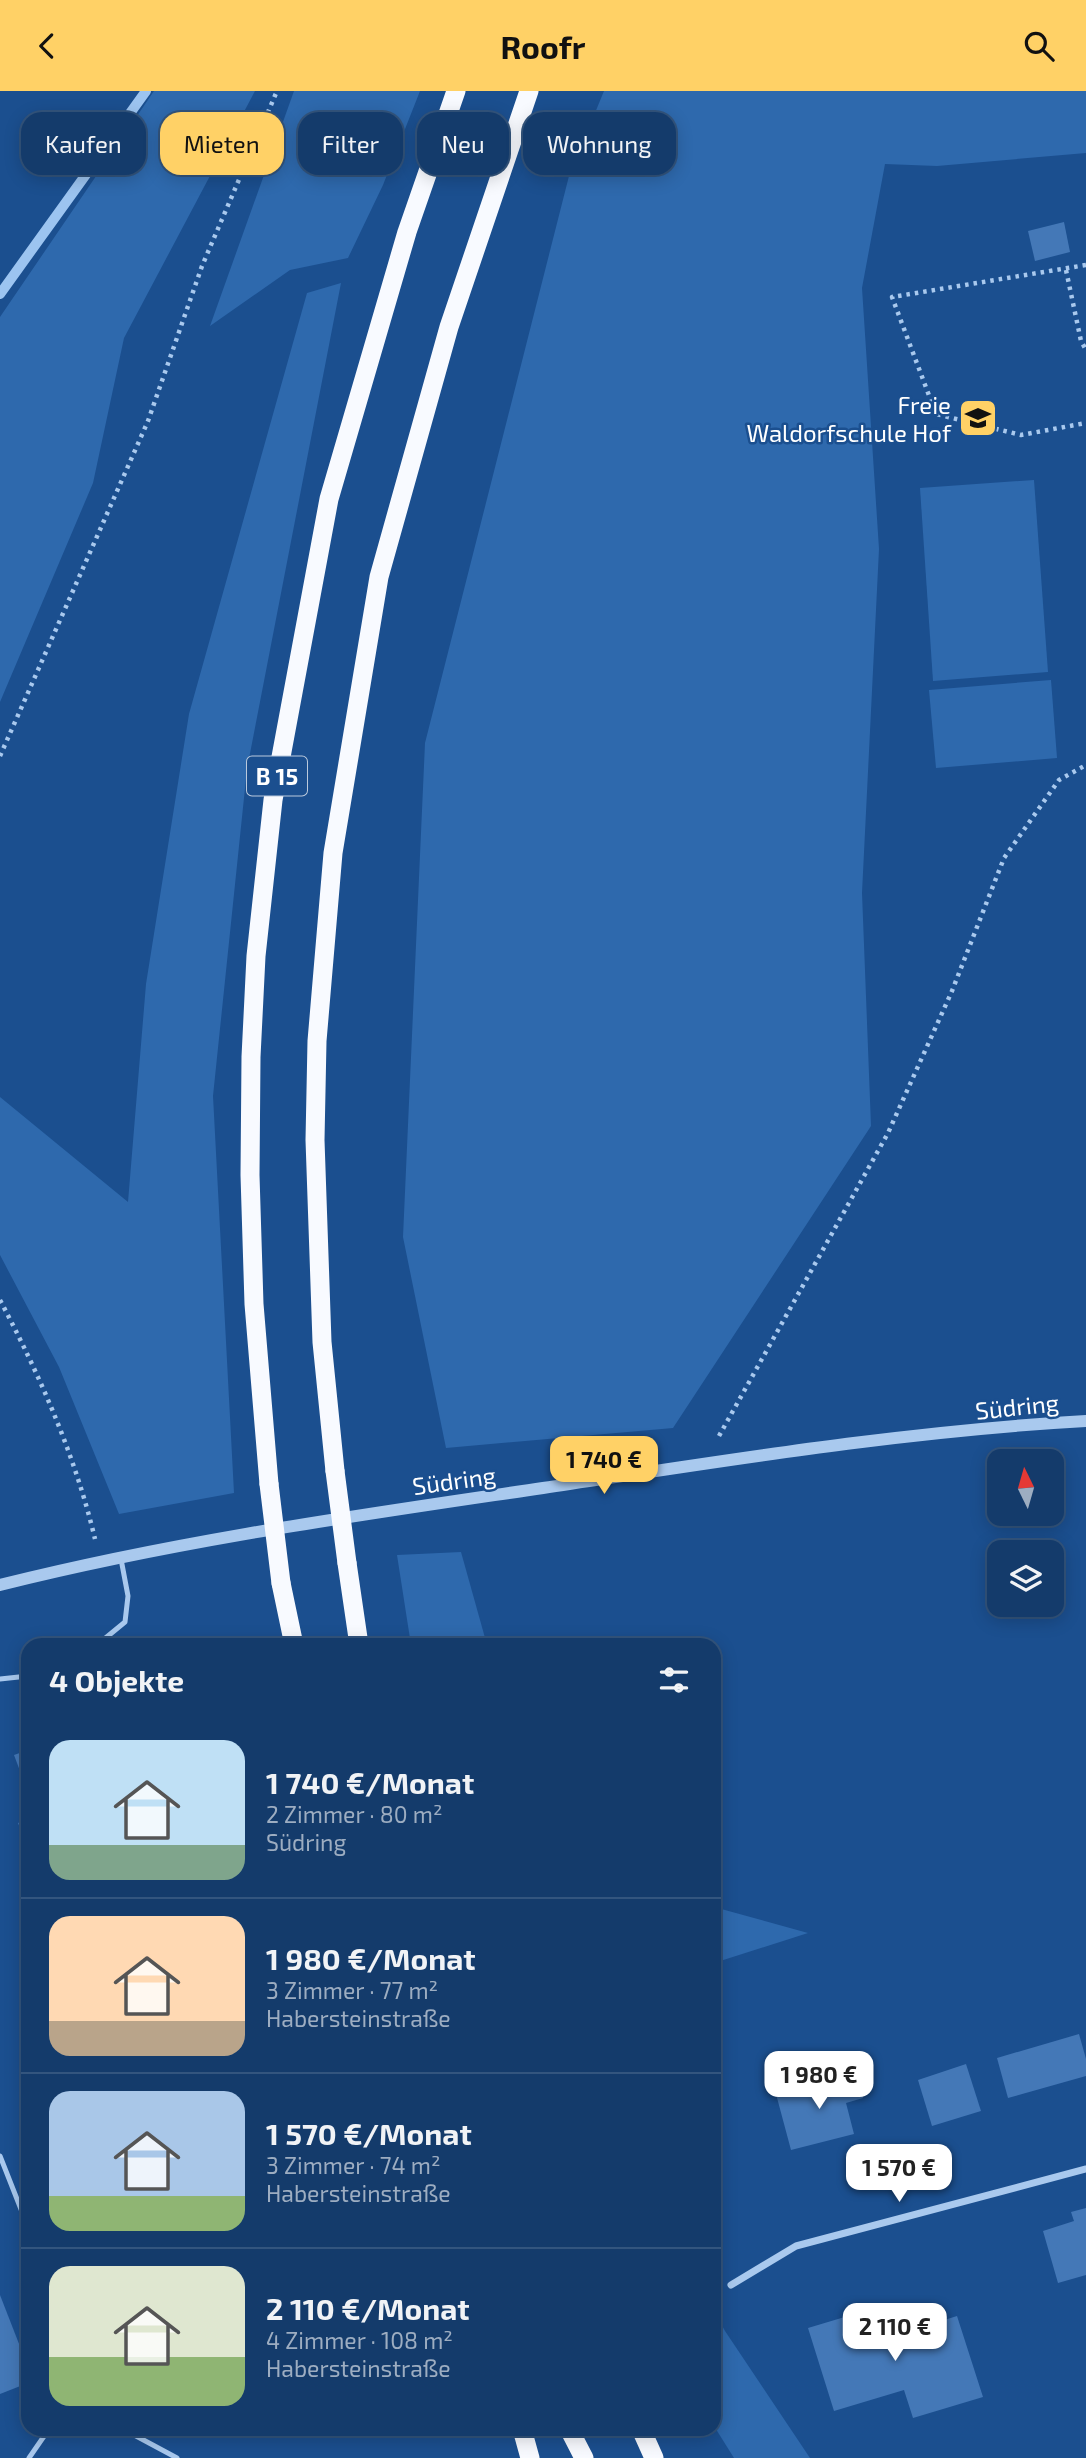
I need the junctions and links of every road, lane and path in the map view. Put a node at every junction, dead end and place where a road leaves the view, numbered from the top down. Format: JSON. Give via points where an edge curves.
{"nodes":[{"id":1,"x":277,"y":91,"type":"edge"},
{"id":2,"x":456,"y":91,"type":"edge"},
{"id":3,"x":529,"y":91,"type":"edge"},
{"id":4,"x":1086,"y":265,"type":"edge"},
{"id":5,"x":1066,"y":270,"type":"junction"},
{"id":6,"x":1086,"y":350,"type":"edge"},
{"id":7,"x":1086,"y":423,"type":"edge"},
{"id":8,"x":0,"y":756,"type":"edge"},
{"id":9,"x":1086,"y":765,"type":"edge"},
{"id":10,"x":0,"y":1300,"type":"edge"},
{"id":11,"x":1086,"y":1421,"type":"edge"},
{"id":12,"x":702,"y":1464,"type":"junction"},
{"id":13,"x":120,"y":1556,"type":"junction"},
{"id":14,"x":100,"y":1560,"type":"junction"},
{"id":15,"x":0,"y":1585,"type":"edge"},
{"id":16,"x":106,"y":1638,"type":"edge"},
{"id":17,"x":293,"y":1638,"type":"edge"},
{"id":18,"x":358,"y":1638,"type":"edge"},
{"id":19,"x":21,"y":1676,"type":"edge"},
{"id":20,"x":0,"y":1679,"type":"edge"},
{"id":21,"x":0,"y":2157,"type":"edge"},
{"id":22,"x":1086,"y":2169,"type":"edge"},
{"id":23,"x":21,"y":2210,"type":"edge"},
{"id":24,"x":731,"y":2285,"type":"dead end"},
{"id":25,"x":44,"y":2436,"type":"edge"},
{"id":26,"x":136,"y":2436,"type":"edge"},
{"id":27,"x":524,"y":2436,"type":"edge"},
{"id":28,"x":573,"y":2436,"type":"edge"},
{"id":29,"x":644,"y":2436,"type":"edge"},
{"id":30,"x":29,"y":2458,"type":"edge"},
{"id":31,"x":177,"y":2458,"type":"edge"},
{"id":32,"x":530,"y":2458,"type":"edge"},
{"id":33,"x":584,"y":2458,"type":"edge"},
{"id":34,"x":654,"y":2458,"type":"edge"}],
"edges":[{"from":1,"to":8,"type":"path","via":[[202,266],[148,421]]},
{"from":2,"to":17,"type":"highway","number":"B 15","bridge":true,"via":[[407,232],[329,499],[273,800],[256,956],[250,1162],[254,1304],[269,1484]]},
{"from":3,"to":18,"type":"highway","number":"B 15","bridge":true,"via":[[449,327],[379,577],[333,853],[317,1041],[315,1140],[322,1342]]},
{"from":4,"to":5,"type":"path"},
{"from":5,"to":6,"type":"path"},
{"from":5,"to":7,"type":"path","via":[[892,297],[936,414],[1021,435]]},
{"from":9,"to":12,"type":"path","via":[[1059,779],[1004,858],[952,991],[888,1133]]},
{"from":10,"to":14,"type":"path","via":[[40,1378],[86,1501]]},
{"from":11,"to":12,"type":"street","name":"Südring"},
{"from":12,"to":13,"type":"street","name":"Südring","via":[[248,1532]]},
{"from":13,"to":14,"type":"street","name":"Südring"},
{"from":13,"to":16,"type":"lane","via":[[128,1596],[125,1622]]},
{"from":14,"to":15,"type":"street","name":"Südring"},
{"from":19,"to":20,"type":"lane"},
{"from":21,"to":23,"type":"lane"},
{"from":22,"to":24,"type":"street","via":[[796,2246]]},
{"from":25,"to":30,"type":"lane"},
{"from":26,"to":31,"type":"lane"},
{"from":27,"to":32,"type":"highway"},
{"from":28,"to":33,"type":"highway"},
{"from":29,"to":34,"type":"highway"}]}
